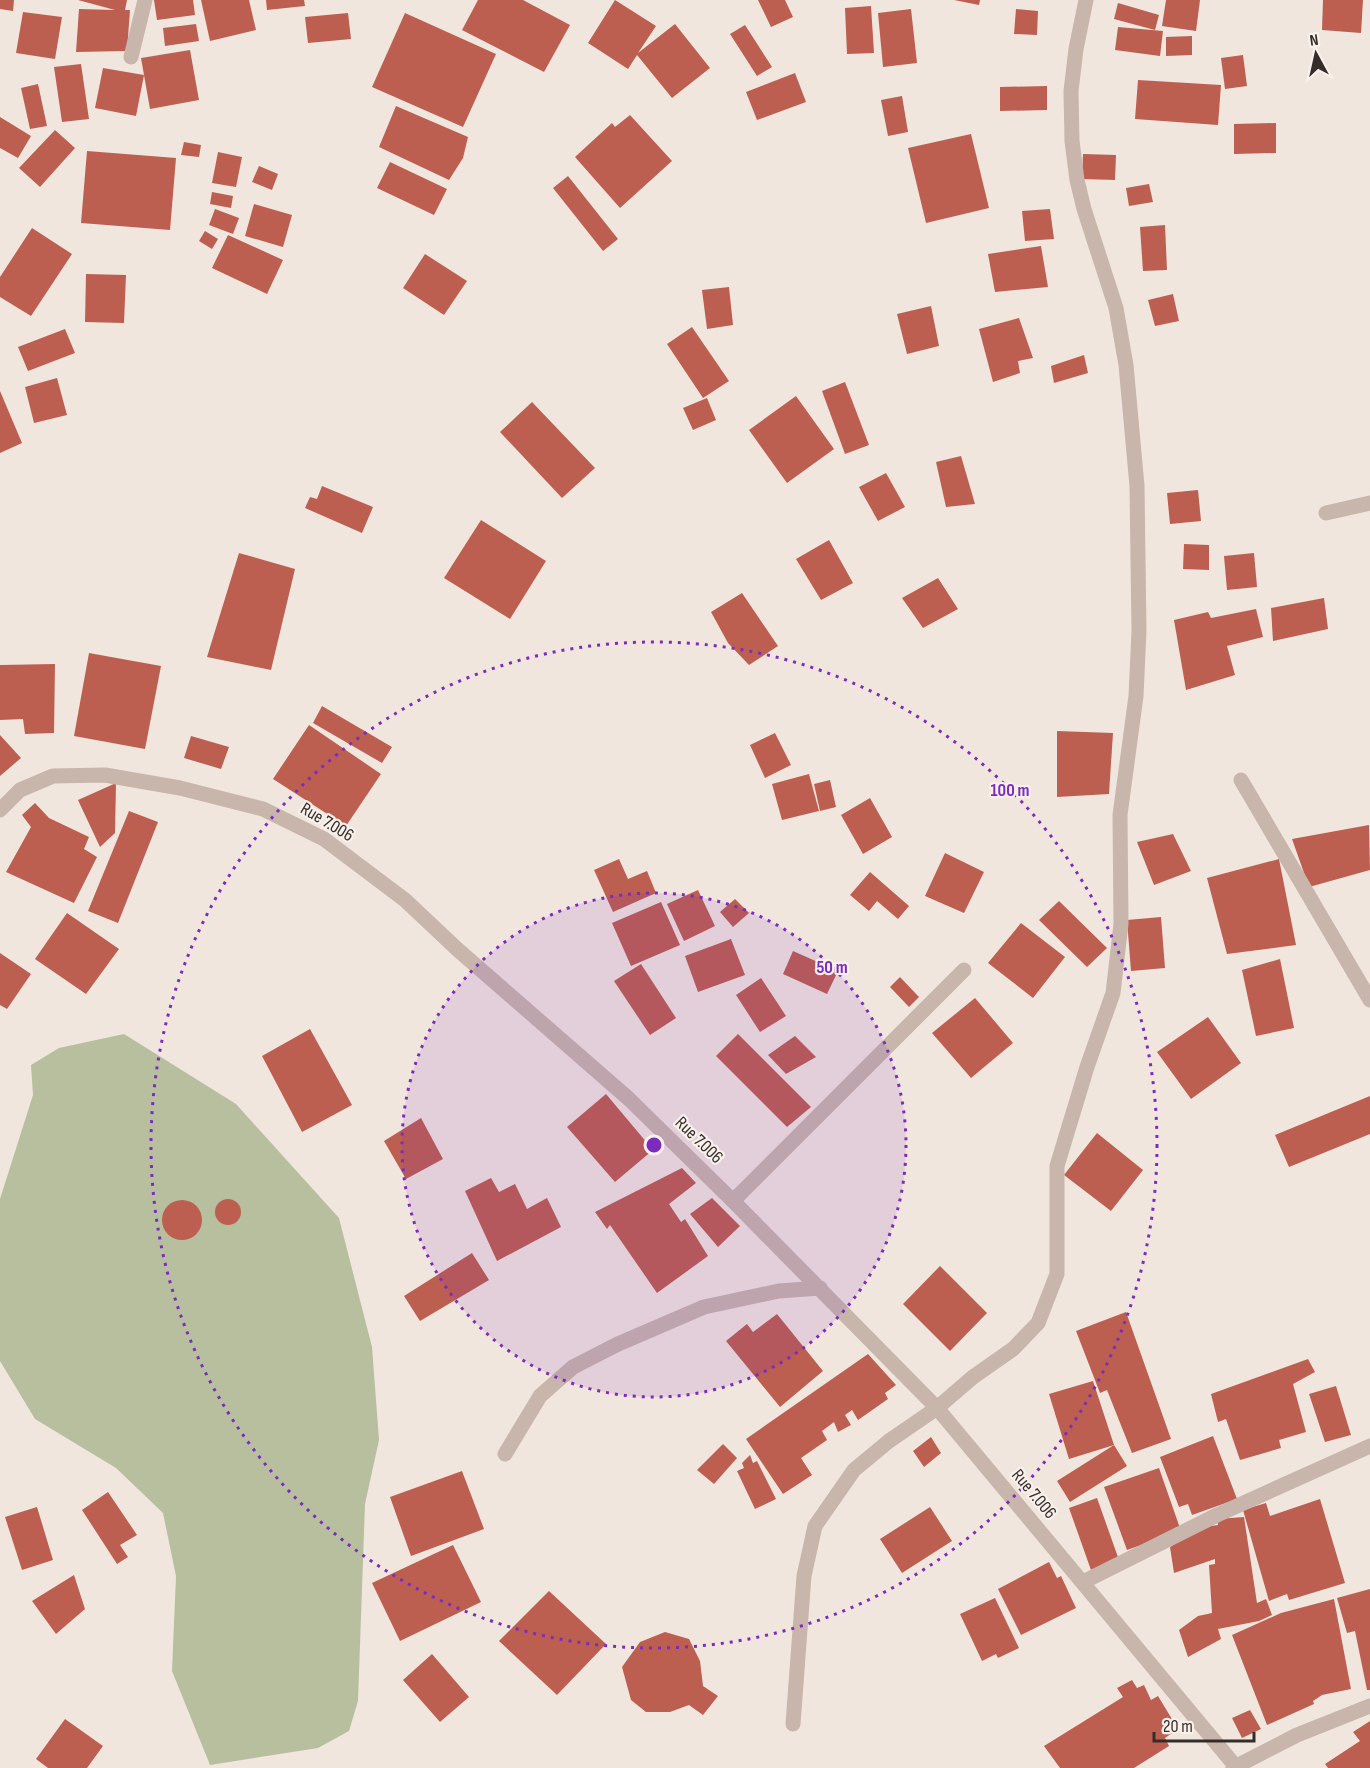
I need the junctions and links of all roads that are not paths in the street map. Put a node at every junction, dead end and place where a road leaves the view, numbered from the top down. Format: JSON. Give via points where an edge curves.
{"nodes":[{"id":1,"x":145,"y":0,"type":"edge"},
{"id":2,"x":1086,"y":0,"type":"edge"},
{"id":3,"x":131,"y":57,"type":"dead end"},
{"id":4,"x":1370,"y":503,"type":"edge"},
{"id":5,"x":1326,"y":513,"type":"dead end"},
{"id":6,"x":1241,"y":780,"type":"dead end"},
{"id":7,"x":0,"y":810,"type":"edge"},
{"id":8,"x":964,"y":970,"type":"dead end"},
{"id":9,"x":1370,"y":1000,"type":"edge"},
{"id":10,"x":733,"y":1201,"type":"junction"},
{"id":11,"x":819,"y":1288,"type":"junction"},
{"id":12,"x":937,"y":1408,"type":"junction"},
{"id":13,"x":1370,"y":1446,"type":"edge"},
{"id":14,"x":505,"y":1454,"type":"dead end"},
{"id":15,"x":1083,"y":1582,"type":"junction"},
{"id":16,"x":1370,"y":1706,"type":"edge"},
{"id":17,"x":793,"y":1724,"type":"dead end"},
{"id":18,"x":1235,"y":1767,"type":"edge"}],
"edges":[{"from":1,"to":3,"type":"street"},
{"from":2,"to":12,"type":"street","via":[[1071,91],[1072,141],[1083,209],[1116,308],[1126,365],[1137,486],[1139,631],[1120,815],[1121,924],[1113,993],[1057,1166],[1057,1274],[1046,1303],[1038,1323],[1013,1349]]},
{"from":4,"to":5,"type":"street"},
{"from":6,"to":9,"type":"street"},
{"from":7,"to":10,"type":"street","name":"Rue 7.006","via":[[20,789],[53,776],[105,775],[180,788],[263,809],[324,839],[405,900],[629,1099]]},
{"from":8,"to":10,"type":"street"},
{"from":10,"to":11,"type":"street","name":"Rue 7.006"},
{"from":11,"to":12,"type":"street","name":"Rue 7.006"},
{"from":11,"to":14,"type":"street","via":[[779,1291],[704,1307],[573,1367],[540,1396]]},
{"from":12,"to":15,"type":"street","name":"Rue 7.006"},
{"from":12,"to":17,"type":"street","via":[[854,1470],[815,1526],[804,1576]]},
{"from":13,"to":15,"type":"street","via":[[1217,1515]]},
{"from":15,"to":18,"type":"street","name":"Rue 7.006"},
{"from":16,"to":18,"type":"street","via":[[1298,1735]]}]}
